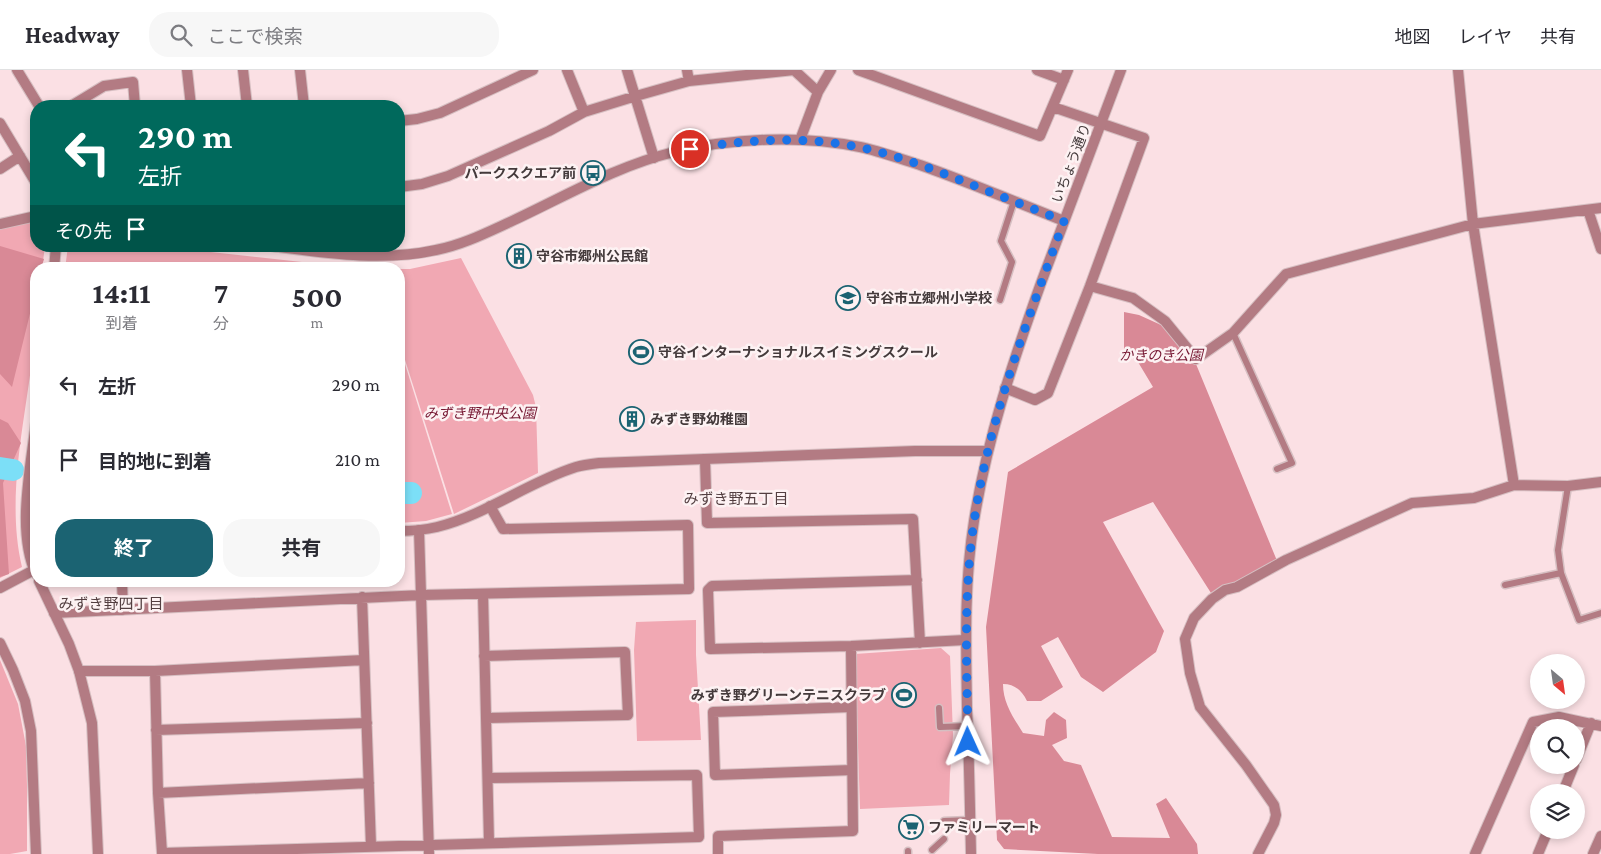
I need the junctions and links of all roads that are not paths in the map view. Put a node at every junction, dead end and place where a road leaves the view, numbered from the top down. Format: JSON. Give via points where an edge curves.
{"nodes":[{"id":1,"x":17,"y":70,"type":"edge"},
{"id":2,"x":187,"y":70,"type":"edge"},
{"id":3,"x":243,"y":70,"type":"edge"},
{"id":4,"x":300,"y":70,"type":"edge"},
{"id":5,"x":533,"y":70,"type":"edge"},
{"id":6,"x":567,"y":70,"type":"edge"},
{"id":7,"x":627,"y":70,"type":"edge"},
{"id":8,"x":687,"y":70,"type":"edge"},
{"id":9,"x":794,"y":70,"type":"edge"},
{"id":10,"x":831,"y":70,"type":"edge"},
{"id":11,"x":858,"y":70,"type":"edge"},
{"id":12,"x":1037,"y":70,"type":"edge"},
{"id":13,"x":1068,"y":70,"type":"edge"},
{"id":14,"x":1121,"y":70,"type":"edge"},
{"id":15,"x":1458,"y":70,"type":"edge"},
{"id":16,"x":742,"y":72,"type":"edge"},
{"id":17,"x":1064,"y":80,"type":"junction"},
{"id":18,"x":689,"y":81,"type":"junction"},
{"id":19,"x":818,"y":92,"type":"junction"},
{"id":20,"x":636,"y":96,"type":"junction"},
{"id":21,"x":35,"y":100,"type":"edge"},
{"id":22,"x":81,"y":100,"type":"edge"},
{"id":23,"x":134,"y":100,"type":"edge"},
{"id":24,"x":190,"y":100,"type":"edge"},
{"id":25,"x":246,"y":100,"type":"edge"},
{"id":26,"x":303,"y":100,"type":"edge"},
{"id":27,"x":1052,"y":107,"type":"junction"},
{"id":28,"x":584,"y":112,"type":"junction"},
{"id":29,"x":405,"y":120,"type":"edge"},
{"id":30,"x":0,"y":123,"type":"edge"},
{"id":31,"x":1101,"y":123,"type":"junction"},
{"id":32,"x":800,"y":140,"type":"junction"},
{"id":33,"x":20,"y":156,"type":"junction"},
{"id":34,"x":654,"y":158,"type":"junction"},
{"id":35,"x":0,"y":169,"type":"edge"},
{"id":36,"x":30,"y":173,"type":"edge"},
{"id":37,"x":405,"y":186,"type":"edge"},
{"id":38,"x":1014,"y":201,"type":"junction"},
{"id":39,"x":1601,"y":208,"type":"edge"},
{"id":40,"x":1588,"y":210,"type":"junction"},
{"id":41,"x":30,"y":217,"type":"edge"},
{"id":42,"x":1064,"y":221,"type":"junction"},
{"id":43,"x":0,"y":224,"type":"edge"},
{"id":44,"x":1473,"y":224,"type":"junction"},
{"id":45,"x":1601,"y":249,"type":"edge"},
{"id":46,"x":332,"y":252,"type":"edge"},
{"id":47,"x":1090,"y":286,"type":"junction"},
{"id":48,"x":1000,"y":300,"type":"dead end"},
{"id":49,"x":1233,"y":333,"type":"junction"},
{"id":50,"x":1005,"y":388,"type":"junction"},
{"id":51,"x":987,"y":451,"type":"junction"},
{"id":52,"x":706,"y":459,"type":"junction"},
{"id":53,"x":1277,"y":469,"type":"dead end"},
{"id":54,"x":30,"y":473,"type":"edge"},
{"id":55,"x":1601,"y":482,"type":"edge"},
{"id":56,"x":1514,"y":485,"type":"junction"},
{"id":57,"x":1568,"y":486,"type":"junction"},
{"id":58,"x":490,"y":506,"type":"junction"},
{"id":59,"x":420,"y":530,"type":"junction"},
{"id":60,"x":405,"y":531,"type":"edge"},
{"id":61,"x":30,"y":536,"type":"edge"},
{"id":62,"x":1561,"y":573,"type":"junction"},
{"id":63,"x":30,"y":574,"type":"edge"},
{"id":64,"x":917,"y":580,"type":"junction"},
{"id":65,"x":1505,"y":585,"type":"dead end"},
{"id":66,"x":42,"y":587,"type":"edge"},
{"id":67,"x":122,"y":587,"type":"edge"},
{"id":68,"x":0,"y":588,"type":"edge"},
{"id":69,"x":483,"y":594,"type":"junction"},
{"id":70,"x":422,"y":595,"type":"junction"},
{"id":71,"x":362,"y":598,"type":"junction"},
{"id":72,"x":123,"y":610,"type":"junction"},
{"id":73,"x":54,"y":613,"type":"junction"},
{"id":74,"x":1601,"y":613,"type":"edge"},
{"id":75,"x":966,"y":640,"type":"junction"},
{"id":76,"x":0,"y":643,"type":"edge"},
{"id":77,"x":920,"y":643,"type":"junction"},
{"id":78,"x":851,"y":646,"type":"junction"},
{"id":79,"x":484,"y":656,"type":"junction"},
{"id":80,"x":364,"y":660,"type":"junction"},
{"id":81,"x":79,"y":671,"type":"junction"},
{"id":82,"x":155,"y":671,"type":"junction"},
{"id":83,"x":851,"y":707,"type":"junction"},
{"id":84,"x":939,"y":708,"type":"dead end"},
{"id":85,"x":487,"y":718,"type":"junction"},
{"id":86,"x":367,"y":723,"type":"junction"},
{"id":87,"x":1596,"y":725,"type":"edge"},
{"id":88,"x":968,"y":726,"type":"junction"},
{"id":89,"x":156,"y":730,"type":"junction"},
{"id":90,"x":1585,"y":744,"type":"edge"},
{"id":91,"x":852,"y":770,"type":"junction"},
{"id":92,"x":488,"y":778,"type":"junction"},
{"id":93,"x":369,"y":783,"type":"junction"},
{"id":94,"x":158,"y":793,"type":"junction"},
{"id":95,"x":970,"y":820,"type":"junction"},
{"id":96,"x":944,"y":821,"type":"dead end"},
{"id":97,"x":1601,"y":836,"type":"edge"},
{"id":98,"x":944,"y":839,"type":"dead end"},
{"id":99,"x":1544,"y":839,"type":"edge"},
{"id":100,"x":489,"y":842,"type":"junction"},
{"id":101,"x":372,"y":846,"type":"junction"},
{"id":102,"x":429,"y":849,"type":"edge"},
{"id":103,"x":932,"y":850,"type":"dead end"},
{"id":104,"x":36,"y":854,"type":"edge"},
{"id":105,"x":98,"y":854,"type":"edge"},
{"id":106,"x":718,"y":854,"type":"edge"},
{"id":107,"x":972,"y":854,"type":"edge"},
{"id":108,"x":1258,"y":854,"type":"edge"},
{"id":109,"x":1475,"y":854,"type":"edge"},
{"id":110,"x":1538,"y":854,"type":"edge"},
{"id":111,"x":1594,"y":854,"type":"edge"}],
"edges":[{"from":1,"to":21,"type":"street"},
{"from":2,"to":24,"type":"street"},
{"from":3,"to":25,"type":"street"},
{"from":4,"to":26,"type":"street"},
{"from":5,"to":29,"type":"street","via":[[440,113]]},
{"from":6,"to":28,"type":"street"},
{"from":7,"to":20,"type":"street"},
{"from":8,"to":18,"type":"street"},
{"from":9,"to":16,"type":"street"},
{"from":9,"to":19,"type":"street"},
{"from":10,"to":19,"type":"street"},
{"from":11,"to":27,"type":"street","via":[[1040,136]]},
{"from":12,"to":17,"type":"street"},
{"from":13,"to":17,"type":"street"},
{"from":14,"to":31,"type":"street","name":"いちょう通り"},
{"from":15,"to":44,"type":"street"},
{"from":16,"to":18,"type":"street"},
{"from":17,"to":27,"type":"street"},
{"from":18,"to":20,"type":"street"},
{"from":19,"to":32,"type":"street"},
{"from":20,"to":28,"type":"street"},
{"from":20,"to":34,"type":"street"},
{"from":22,"to":23,"type":"street","via":[[104,86],[133,82]]},
{"from":27,"to":31,"type":"street"},
{"from":28,"to":37,"type":"street","via":[[448,176]]},
{"from":30,"to":33,"type":"street"},
{"from":31,"to":42,"type":"street","name":"いちょう通り"},
{"from":31,"to":47,"type":"street","via":[[1144,138]]},
{"from":32,"to":34,"type":"street","via":[[743,142]]},
{"from":32,"to":38,"type":"street","via":[[871,150]]},
{"from":33,"to":35,"type":"street"},
{"from":33,"to":36,"type":"street"},
{"from":34,"to":46,"type":"street","via":[[459,244],[391,256]]},
{"from":38,"to":42,"type":"street"},
{"from":38,"to":48,"type":"lane","via":[[1001,241],[1012,262]]},
{"from":39,"to":40,"type":"street"},
{"from":40,"to":44,"type":"street"},
{"from":40,"to":45,"type":"street"},
{"from":41,"to":43,"type":"street"},
{"from":42,"to":50,"type":"street","name":"いちょう通り"},
{"from":44,"to":49,"type":"street","via":[[1286,274]]},
{"from":44,"to":56,"type":"street"},
{"from":47,"to":49,"type":"street","via":[[1132,298],[1165,321],[1196,359]]},
{"from":47,"to":50,"type":"street","via":[[1048,393],[1035,400]]},
{"from":49,"to":53,"type":"lane","via":[[1292,463]]},
{"from":50,"to":51,"type":"street","name":"いちょう通り"},
{"from":51,"to":52,"type":"street"},
{"from":51,"to":75,"type":"street","name":"いちょう通り","via":[[967,582]]},
{"from":52,"to":58,"type":"street","via":[[578,466]]},
{"from":52,"to":64,"type":"street","via":[[707,523],[913,519]]},
{"from":54,"to":61,"type":"street","via":[[27,525]]},
{"from":55,"to":57,"type":"street"},
{"from":56,"to":57,"type":"street"},
{"from":56,"to":108,"type":"street","via":[[1474,498],[1412,503],[1225,590],[1194,618],[1185,639],[1190,674],[1200,708],[1274,804],[1274,823]]},
{"from":57,"to":62,"type":"lane","via":[[1558,550]]},
{"from":58,"to":59,"type":"street","via":[[456,521]]},
{"from":58,"to":69,"type":"street","via":[[503,529],[688,525],[689,590]]},
{"from":59,"to":60,"type":"street"},
{"from":59,"to":70,"type":"street"},
{"from":62,"to":65,"type":"lane"},
{"from":62,"to":74,"type":"lane","via":[[1579,620]]},
{"from":63,"to":68,"type":"street"},
{"from":64,"to":77,"type":"street"},
{"from":64,"to":78,"type":"street","via":[[712,586],[708,590],[710,649]]},
{"from":66,"to":73,"type":"street"},
{"from":67,"to":72,"type":"street"},
{"from":69,"to":70,"type":"street"},
{"from":69,"to":79,"type":"street"},
{"from":70,"to":71,"type":"street"},
{"from":70,"to":102,"type":"street"},
{"from":71,"to":72,"type":"street"},
{"from":71,"to":80,"type":"street"},
{"from":72,"to":73,"type":"street"},
{"from":73,"to":81,"type":"street"},
{"from":75,"to":77,"type":"street"},
{"from":75,"to":88,"type":"street","name":"いちょう通り"},
{"from":76,"to":104,"type":"street","via":[[25,701],[31,730]]},
{"from":77,"to":78,"type":"street"},
{"from":78,"to":83,"type":"street"},
{"from":79,"to":85,"type":"street"},
{"from":79,"to":85,"type":"street","via":[[626,652],[628,715]]},
{"from":80,"to":82,"type":"street"},
{"from":80,"to":86,"type":"street"},
{"from":81,"to":82,"type":"street"},
{"from":81,"to":105,"type":"street","via":[[92,722]]},
{"from":82,"to":89,"type":"street"},
{"from":83,"to":91,"type":"street"},
{"from":83,"to":91,"type":"street","via":[[713,712],[715,775]]},
{"from":84,"to":88,"type":"lane","via":[[940,727]]},
{"from":85,"to":92,"type":"street"},
{"from":86,"to":89,"type":"street"},
{"from":86,"to":93,"type":"street"},
{"from":87,"to":90,"type":"street"},
{"from":87,"to":109,"type":"street","via":[[1559,717],[1533,722]]},
{"from":88,"to":95,"type":"street","name":"いちょう通り"},
{"from":89,"to":94,"type":"street"},
{"from":91,"to":106,"type":"street","via":[[853,831],[718,836]]},
{"from":92,"to":100,"type":"street"},
{"from":92,"to":100,"type":"street","via":[[697,775],[699,836]]},
{"from":93,"to":94,"type":"street"},
{"from":93,"to":101,"type":"street"},
{"from":94,"to":101,"type":"street","via":[[162,853]]},
{"from":95,"to":96,"type":"lane"},
{"from":95,"to":107,"type":"street","name":"いちょう通り"},
{"from":97,"to":111,"type":"street"},
{"from":98,"to":103,"type":"lane"},
{"from":99,"to":110,"type":"street"},
{"from":100,"to":102,"type":"street"},
{"from":101,"to":102,"type":"street"}]}
